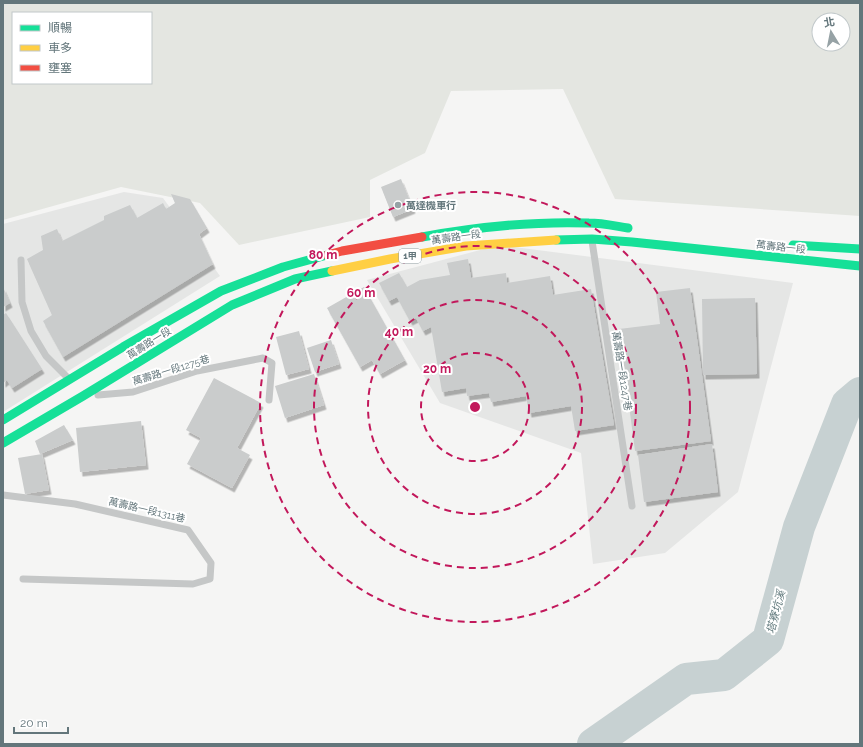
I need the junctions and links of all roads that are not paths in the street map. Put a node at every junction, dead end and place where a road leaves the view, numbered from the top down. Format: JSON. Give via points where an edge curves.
{"nodes":[{"id":1,"x":634,"y":229,"type":"dead end"},
{"id":2,"x":592,"y":239,"type":"junction"},
{"id":3,"x":782,"y":244,"type":"dead end"},
{"id":4,"x":860,"y":249,"type":"edge"},
{"id":5,"x":21,"y":260,"type":"dead end"},
{"id":6,"x":860,"y":266,"type":"edge"},
{"id":7,"x":76,"y":388,"type":"junction"},
{"id":8,"x":270,"y":400,"type":"dead end"},
{"id":9,"x":3,"y":420,"type":"edge"},
{"id":10,"x":3,"y":443,"type":"edge"},
{"id":11,"x":3,"y":495,"type":"edge"},
{"id":12,"x":632,"y":506,"type":"dead end"},
{"id":13,"x":23,"y":579,"type":"dead end"}],
"edges":[{"from":1,"to":7,"type":"main road","name":"萬壽路一段","number":"1甲","via":[[590,223],[562,223],[459,230],[342,251],[283,267],[221,291],[123,347]]},
{"from":2,"to":6,"type":"main road","name":"萬壽路一段","number":"1甲"},
{"from":2,"to":7,"type":"main road","name":"萬壽路一段","number":"1甲","via":[[466,246],[390,259],[295,280],[232,305]]},
{"from":2,"to":12,"type":"lane","name":"萬壽路一段1247巷"},
{"from":3,"to":4,"type":"main road","name":"萬壽路一段"},
{"from":5,"to":7,"type":"lane","via":[[22,302],[31,332],[46,356]]},
{"from":7,"to":8,"type":"lane","name":"萬壽路一段1275巷","via":[[133,392],[197,370],[263,358],[272,363]]},
{"from":7,"to":9,"type":"main road","name":"萬壽路一段","number":"1甲"},
{"from":7,"to":10,"type":"main road","name":"萬壽路一段","number":"1甲"},
{"from":11,"to":13,"type":"lane","name":"萬壽路一段1311巷","via":[[75,504],[188,530],[211,564],[210,578],[193,584]]}]}
